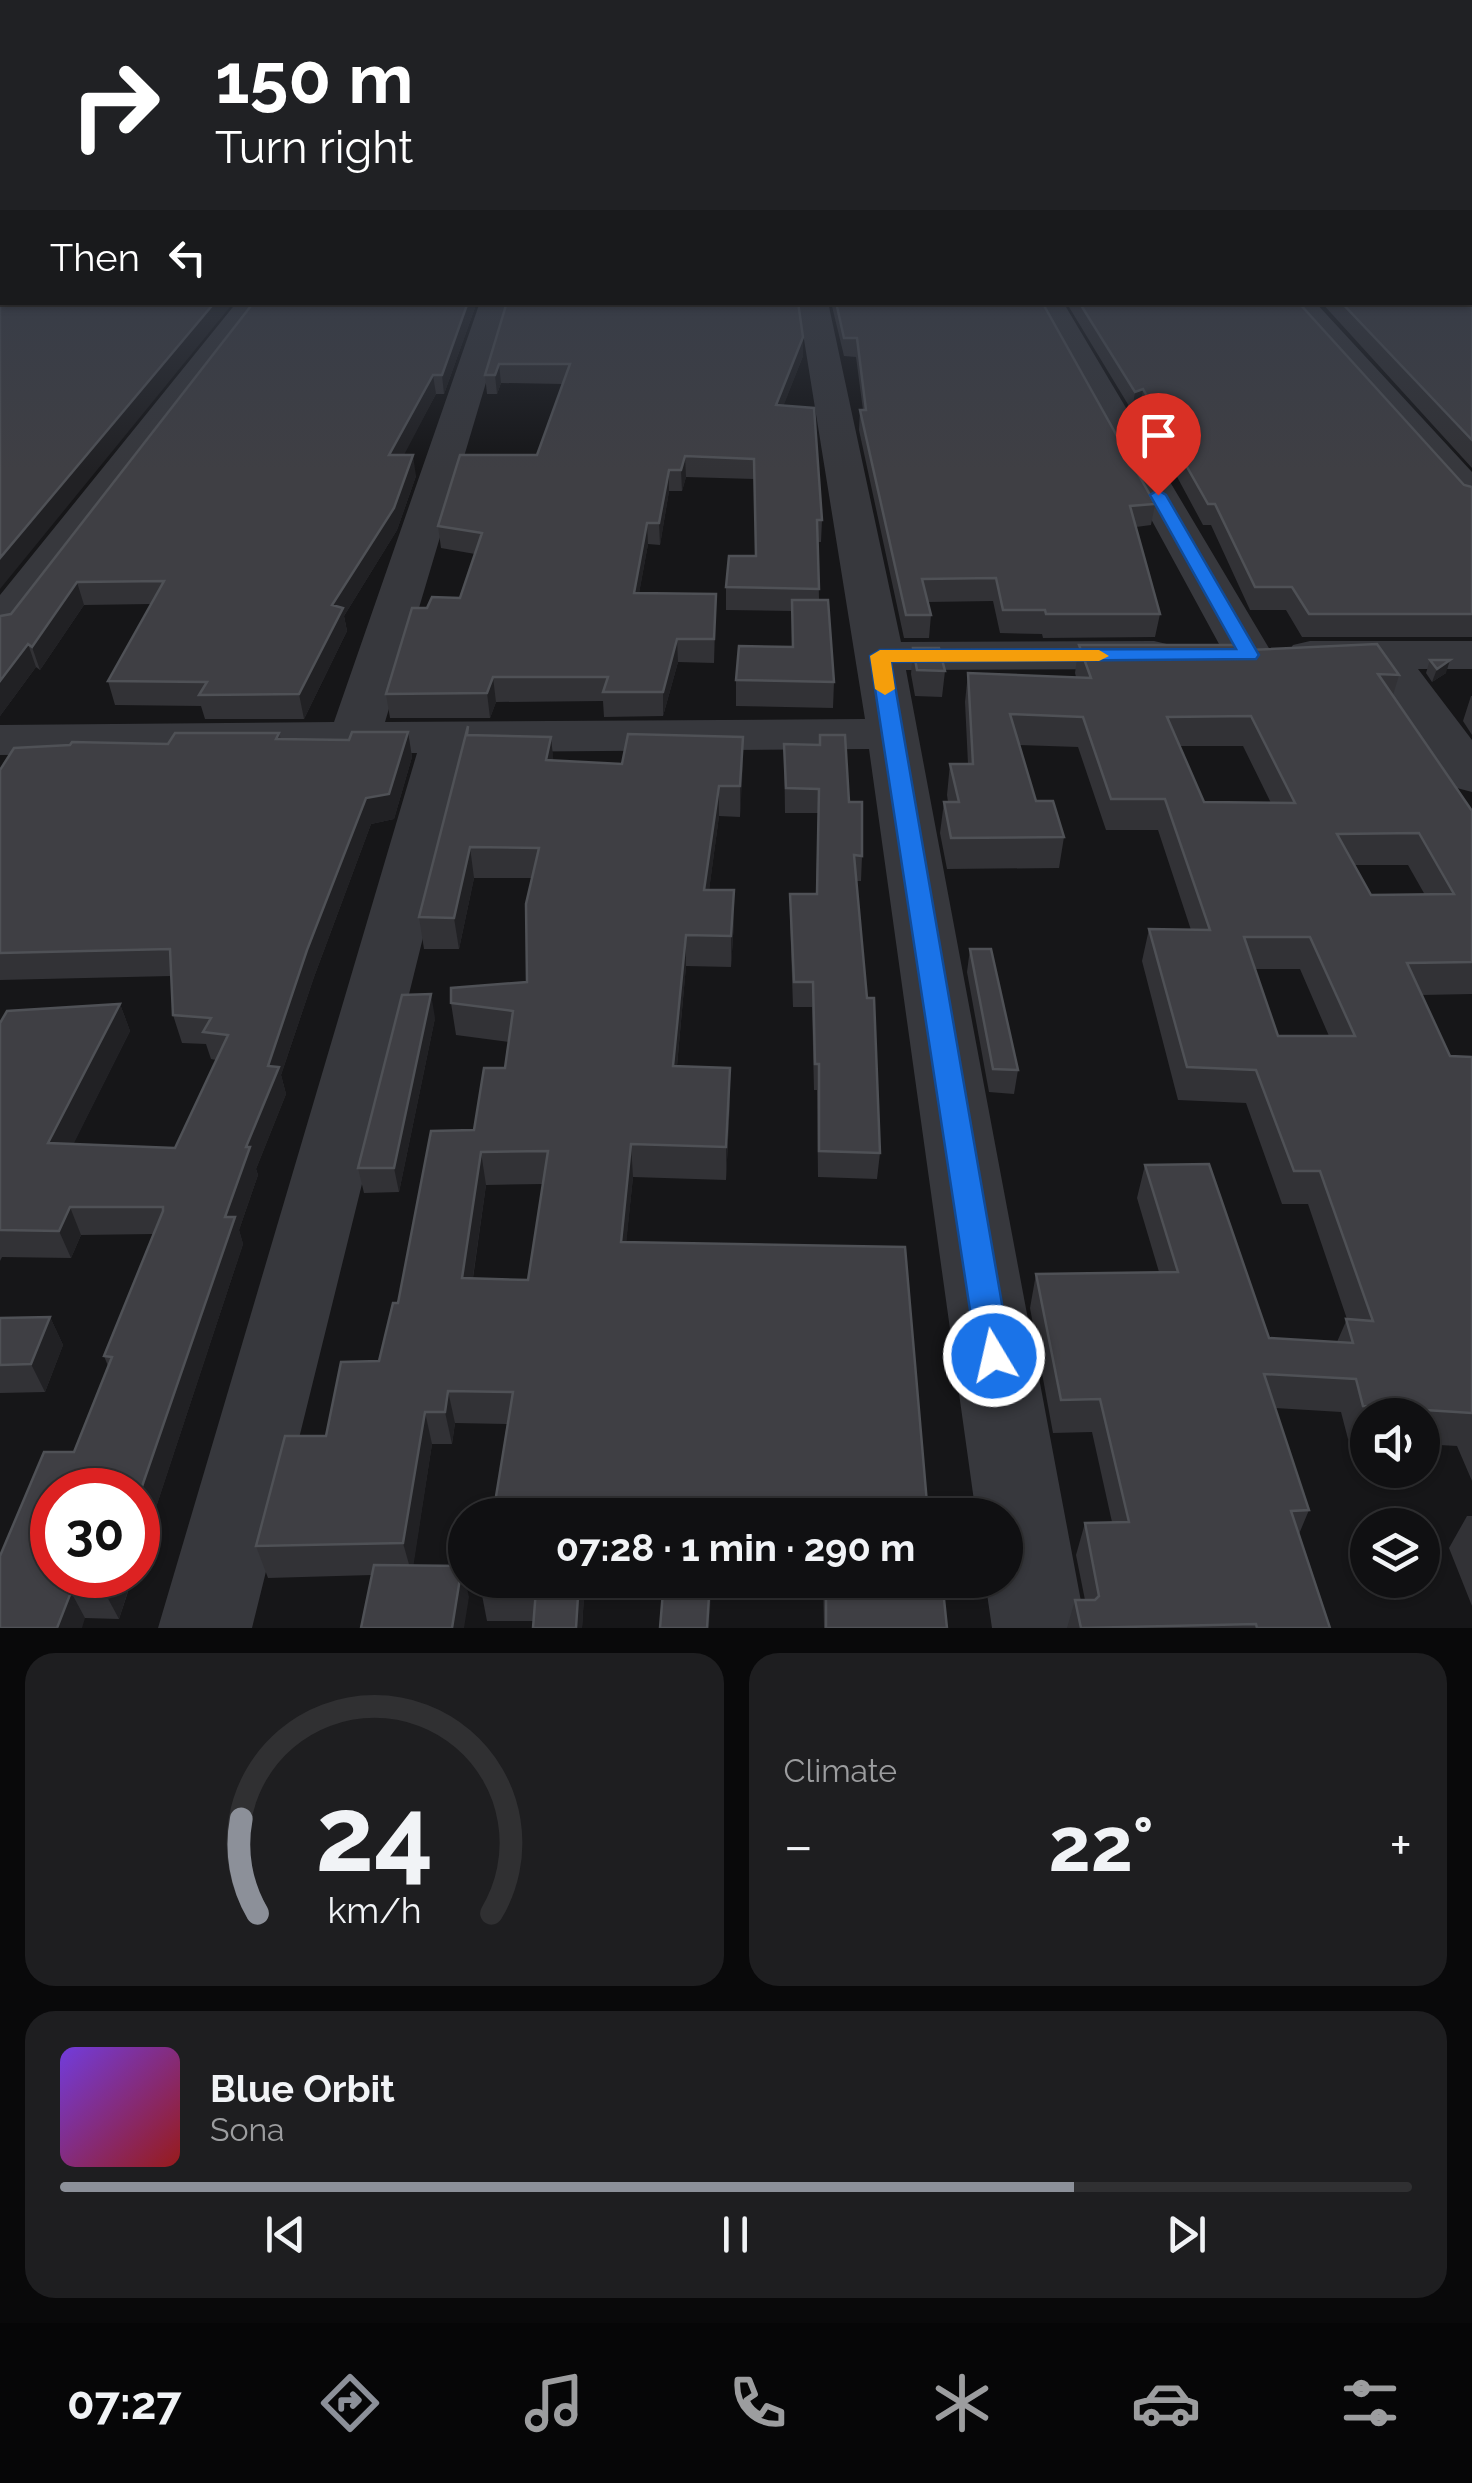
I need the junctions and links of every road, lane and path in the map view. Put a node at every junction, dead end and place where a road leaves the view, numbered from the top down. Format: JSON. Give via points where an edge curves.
{"nodes":[{"id":1,"x":240,"y":319,"type":"edge"},
{"id":2,"x":490,"y":319,"type":"edge"},
{"id":3,"x":815,"y":319,"type":"edge"},
{"id":4,"x":1058,"y":319,"type":"edge"},
{"id":5,"x":1313,"y":319,"type":"edge"},
{"id":6,"x":1472,"y":495,"type":"edge"},
{"id":7,"x":0,"y":625,"type":"edge"},
{"id":8,"x":1250,"y":655,"type":"junction"},
{"id":9,"x":1472,"y":655,"type":"edge"},
{"id":10,"x":880,"y":656,"type":"junction"},
{"id":11,"x":1384,"y":656,"type":"junction"},
{"id":12,"x":892,"y":734,"type":"junction"},
{"id":13,"x":354,"y":739,"type":"junction"},
{"id":14,"x":446,"y":740,"type":"junction"},
{"id":15,"x":8,"y":752,"type":"edge"},
{"id":16,"x":1472,"y":776,"type":"edge"},
{"id":17,"x":205,"y":1628,"type":"edge"},
{"id":18,"x":1039,"y":1628,"type":"edge"}],
"edges":[{"from":1,"to":7,"type":"street"},
{"from":2,"to":13,"type":"street"},
{"from":3,"to":10,"type":"street"},
{"from":4,"to":8,"type":"street"},
{"from":5,"to":6,"type":"street"},
{"from":8,"to":10,"type":"street"},
{"from":8,"to":11,"type":"street"},
{"from":9,"to":11,"type":"street"},
{"from":10,"to":12,"type":"street"},
{"from":11,"to":16,"type":"street"},
{"from":12,"to":14,"type":"street"},
{"from":12,"to":18,"type":"street"},
{"from":13,"to":14,"type":"street"},
{"from":13,"to":15,"type":"street"},
{"from":14,"to":17,"type":"street"}]}
